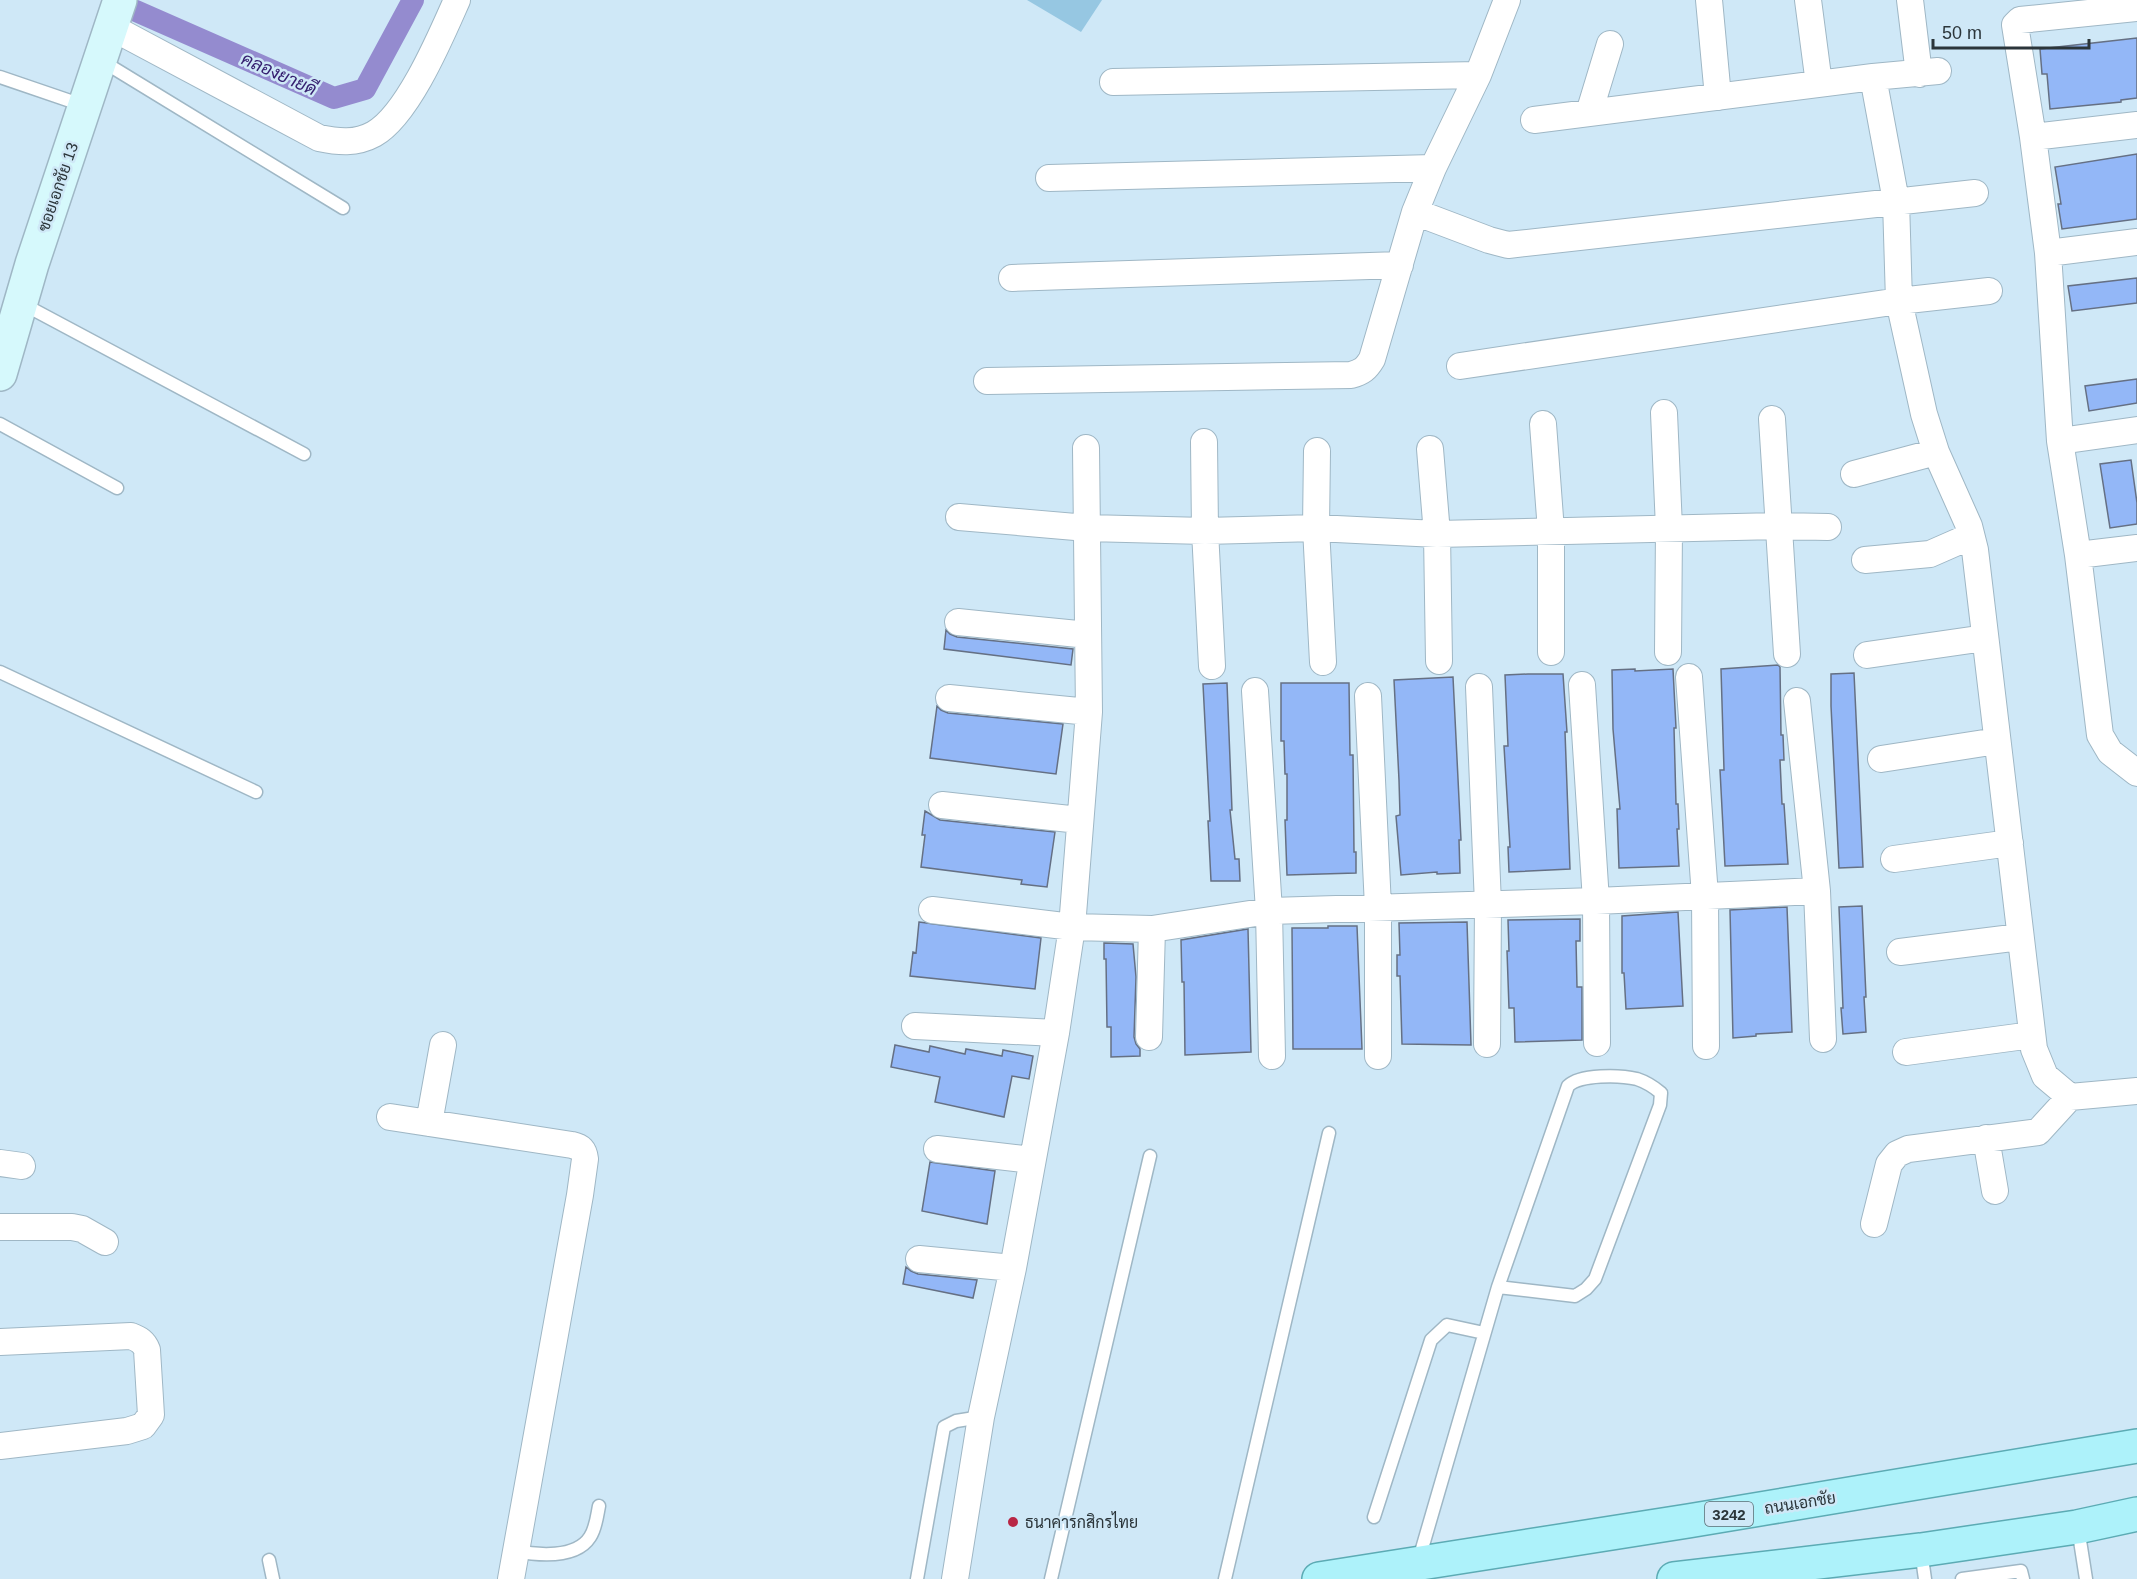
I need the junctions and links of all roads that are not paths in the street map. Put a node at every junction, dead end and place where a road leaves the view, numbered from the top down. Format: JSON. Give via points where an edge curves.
{"nodes":[{"id":1,"x":457,"y":0,"type":"edge"},
{"id":2,"x":1508,"y":0,"type":"edge"},
{"id":3,"x":1709,"y":0,"type":"edge"},
{"id":4,"x":1808,"y":0,"type":"edge"},
{"id":5,"x":1910,"y":0,"type":"edge"},
{"id":6,"x":2137,"y":8,"type":"edge"},
{"id":7,"x":115,"y":14,"type":"edge"},
{"id":8,"x":1610,"y":44,"type":"dead end"},
{"id":9,"x":101,"y":61,"type":"junction"},
{"id":10,"x":1478,"y":75,"type":"junction"},
{"id":11,"x":0,"y":77,"type":"edge"},
{"id":12,"x":1874,"y":77,"type":"junction"},
{"id":13,"x":1113,"y":82,"type":"dead end"},
{"id":14,"x":1819,"y":84,"type":"junction"},
{"id":15,"x":1718,"y":97,"type":"junction"},
{"id":16,"x":86,"y":106,"type":"junction"},
{"id":17,"x":1589,"y":113,"type":"junction"},
{"id":18,"x":1534,"y":120,"type":"dead end"},
{"id":19,"x":2137,"y":125,"type":"edge"},
{"id":20,"x":2033,"y":137,"type":"junction"},
{"id":21,"x":1433,"y":168,"type":"junction"},
{"id":22,"x":1049,"y":178,"type":"dead end"},
{"id":23,"x":1975,"y":193,"type":"dead end"},
{"id":24,"x":1896,"y":201,"type":"junction"},
{"id":25,"x":343,"y":208,"type":"dead end"},
{"id":26,"x":1415,"y":212,"type":"junction"},
{"id":27,"x":2137,"y":242,"type":"edge"},
{"id":28,"x":2048,"y":253,"type":"junction"},
{"id":29,"x":1400,"y":265,"type":"junction"},
{"id":30,"x":1011,"y":278,"type":"dead end"},
{"id":31,"x":1989,"y":291,"type":"dead end"},
{"id":32,"x":1899,"y":301,"type":"junction"},
{"id":33,"x":20,"y":303,"type":"junction"},
{"id":34,"x":1460,"y":366,"type":"dead end"},
{"id":35,"x":0,"y":374,"type":"edge"},
{"id":36,"x":987,"y":381,"type":"dead end"},
{"id":37,"x":1664,"y":413,"type":"dead end"},
{"id":38,"x":1772,"y":419,"type":"dead end"},
{"id":39,"x":0,"y":424,"type":"edge"},
{"id":40,"x":1543,"y":424,"type":"dead end"},
{"id":41,"x":2137,"y":430,"type":"edge"},
{"id":42,"x":2060,"y":441,"type":"junction"},
{"id":43,"x":1204,"y":442,"type":"dead end"},
{"id":44,"x":1086,"y":448,"type":"dead end"},
{"id":45,"x":1430,"y":449,"type":"dead end"},
{"id":46,"x":1317,"y":451,"type":"dead end"},
{"id":47,"x":1936,"y":452,"type":"junction"},
{"id":48,"x":304,"y":454,"type":"dead end"},
{"id":49,"x":1854,"y":474,"type":"dead end"},
{"id":50,"x":117,"y":488,"type":"dead end"},
{"id":51,"x":959,"y":517,"type":"dead end"},
{"id":52,"x":1778,"y":526,"type":"junction"},
{"id":53,"x":1828,"y":527,"type":"dead end"},
{"id":54,"x":1087,"y":528,"type":"junction"},
{"id":55,"x":1316,"y":528,"type":"junction"},
{"id":56,"x":1669,"y":528,"type":"junction"},
{"id":57,"x":1205,"y":531,"type":"junction"},
{"id":58,"x":1551,"y":531,"type":"junction"},
{"id":59,"x":1437,"y":534,"type":"junction"},
{"id":60,"x":1971,"y":536,"type":"junction"},
{"id":61,"x":2137,"y":548,"type":"edge"},
{"id":62,"x":2078,"y":555,"type":"junction"},
{"id":63,"x":1865,"y":560,"type":"dead end"},
{"id":64,"x":958,"y":622,"type":"dead end"},
{"id":65,"x":1088,"y":635,"type":"junction"},
{"id":66,"x":1985,"y":639,"type":"junction"},
{"id":67,"x":1551,"y":652,"type":"dead end"},
{"id":68,"x":1668,"y":652,"type":"dead end"},
{"id":69,"x":1787,"y":654,"type":"dead end"},
{"id":70,"x":1867,"y":655,"type":"dead end"},
{"id":71,"x":1439,"y":661,"type":"dead end"},
{"id":72,"x":1323,"y":662,"type":"dead end"},
{"id":73,"x":1212,"y":666,"type":"dead end"},
{"id":74,"x":0,"y":672,"type":"edge"},
{"id":75,"x":1689,"y":677,"type":"dead end"},
{"id":76,"x":1582,"y":685,"type":"dead end"},
{"id":77,"x":1479,"y":687,"type":"dead end"},
{"id":78,"x":1255,"y":691,"type":"dead end"},
{"id":79,"x":1368,"y":696,"type":"dead end"},
{"id":80,"x":949,"y":698,"type":"dead end"},
{"id":81,"x":1797,"y":701,"type":"dead end"},
{"id":82,"x":1089,"y":712,"type":"junction"},
{"id":83,"x":1997,"y":741,"type":"junction"},
{"id":84,"x":1881,"y":759,"type":"dead end"},
{"id":85,"x":2137,"y":773,"type":"edge"},
{"id":86,"x":256,"y":792,"type":"dead end"},
{"id":87,"x":942,"y":805,"type":"dead end"},
{"id":88,"x":1079,"y":820,"type":"junction"},
{"id":89,"x":2010,"y":843,"type":"junction"},
{"id":90,"x":1894,"y":859,"type":"dead end"},
{"id":91,"x":1817,"y":891,"type":"junction"},
{"id":92,"x":1705,"y":896,"type":"junction"},
{"id":93,"x":1596,"y":901,"type":"junction"},
{"id":94,"x":1488,"y":904,"type":"junction"},
{"id":95,"x":1378,"y":907,"type":"junction"},
{"id":96,"x":932,"y":910,"type":"dead end"},
{"id":97,"x":1269,"y":911,"type":"junction"},
{"id":98,"x":1072,"y":927,"type":"junction"},
{"id":99,"x":1152,"y":929,"type":"junction"},
{"id":100,"x":2020,"y":937,"type":"junction"},
{"id":101,"x":1900,"y":952,"type":"dead end"},
{"id":102,"x":915,"y":1026,"type":"dead end"},
{"id":103,"x":1056,"y":1033,"type":"junction"},
{"id":104,"x":2032,"y":1035,"type":"junction"},
{"id":105,"x":1149,"y":1037,"type":"dead end"},
{"id":106,"x":1823,"y":1039,"type":"dead end"},
{"id":107,"x":1597,"y":1043,"type":"dead end"},
{"id":108,"x":1487,"y":1044,"type":"dead end"},
{"id":109,"x":443,"y":1045,"type":"dead end"},
{"id":110,"x":1706,"y":1046,"type":"dead end"},
{"id":111,"x":1906,"y":1052,"type":"dead end"},
{"id":112,"x":1272,"y":1056,"type":"dead end"},
{"id":113,"x":1378,"y":1056,"type":"dead end"},
{"id":114,"x":2137,"y":1090,"type":"edge"},
{"id":115,"x":2070,"y":1097,"type":"junction"},
{"id":116,"x":390,"y":1117,"type":"dead end"},
{"id":117,"x":429,"y":1123,"type":"junction"},
{"id":118,"x":1329,"y":1133,"type":"dead end"},
{"id":119,"x":1986,"y":1138,"type":"junction"},
{"id":120,"x":937,"y":1149,"type":"dead end"},
{"id":121,"x":1150,"y":1156,"type":"dead end"},
{"id":122,"x":1032,"y":1160,"type":"junction"},
{"id":123,"x":1995,"y":1191,"type":"dead end"},
{"id":124,"x":1875,"y":1224,"type":"dead end"},
{"id":125,"x":0,"y":1227,"type":"edge"},
{"id":126,"x":105,"y":1242,"type":"dead end"},
{"id":127,"x":919,"y":1260,"type":"dead end"},
{"id":128,"x":1012,"y":1268,"type":"junction"},
{"id":129,"x":1498,"y":1287,"type":"junction"},
{"id":130,"x":1484,"y":1333,"type":"junction"},
{"id":131,"x":0,"y":1342,"type":"edge"},
{"id":132,"x":981,"y":1417,"type":"junction"},
{"id":133,"x":0,"y":1446,"type":"edge"},
{"id":134,"x":2137,"y":1446,"type":"edge"},
{"id":135,"x":598,"y":1506,"type":"dead end"},
{"id":136,"x":2137,"y":1514,"type":"edge"},
{"id":137,"x":1374,"y":1516,"type":"dead end"},
{"id":138,"x":2078,"y":1527,"type":"junction"},
{"id":139,"x":515,"y":1551,"type":"junction"},
{"id":140,"x":269,"y":1560,"type":"dead end"},
{"id":141,"x":1418,"y":1563,"type":"junction"},
{"id":142,"x":1923,"y":1564,"type":"edge"},
{"id":143,"x":1786,"y":1572,"type":"edge"},
{"id":144,"x":1687,"y":1578,"type":"edge"},
{"id":145,"x":273,"y":1579,"type":"edge"},
{"id":146,"x":511,"y":1579,"type":"edge"},
{"id":147,"x":917,"y":1579,"type":"edge"},
{"id":148,"x":955,"y":1579,"type":"edge"},
{"id":149,"x":1051,"y":1579,"type":"edge"},
{"id":150,"x":1225,"y":1579,"type":"edge"},
{"id":151,"x":1319,"y":1579,"type":"edge"},
{"id":152,"x":1962,"y":1579,"type":"edge"},
{"id":153,"x":2023,"y":1579,"type":"edge"},
{"id":154,"x":2086,"y":1579,"type":"edge"}],
"edges":[{"from":1,"to":7,"type":"street","via":[[404,102],[375,134],[350,142],[319,138]]},
{"from":2,"to":10,"type":"street"},
{"from":3,"to":15,"type":"street"},
{"from":4,"to":14,"type":"street"},
{"from":5,"to":12,"type":"street","via":[[1928,72]]},
{"from":6,"to":20,"type":"street","via":[[2016,22]]},
{"from":7,"to":9,"type":"street","name":"ซอยเอกชัย 13"},
{"from":8,"to":17,"type":"street"},
{"from":9,"to":16,"type":"street","name":"ซอยเอกชัย 13"},
{"from":9,"to":25,"type":"lane"},
{"from":10,"to":13,"type":"street"},
{"from":10,"to":21,"type":"street"},
{"from":11,"to":16,"type":"lane"},
{"from":12,"to":14,"type":"street"},
{"from":12,"to":24,"type":"street"},
{"from":14,"to":15,"type":"street"},
{"from":15,"to":17,"type":"street"},
{"from":16,"to":33,"type":"street","name":"ซอยเอกชัย 13"},
{"from":17,"to":18,"type":"street"},
{"from":19,"to":20,"type":"street"},
{"from":20,"to":28,"type":"street"},
{"from":21,"to":22,"type":"street"},
{"from":21,"to":26,"type":"street"},
{"from":23,"to":24,"type":"street"},
{"from":24,"to":26,"type":"street","via":[[1508,245]]},
{"from":24,"to":32,"type":"street"},
{"from":26,"to":29,"type":"street"},
{"from":27,"to":28,"type":"street"},
{"from":28,"to":42,"type":"street"},
{"from":29,"to":30,"type":"street"},
{"from":29,"to":36,"type":"street","via":[[1372,359],[1361,373]]},
{"from":31,"to":32,"type":"street"},
{"from":32,"to":34,"type":"street"},
{"from":32,"to":47,"type":"street"},
{"from":33,"to":35,"type":"street","name":"ซอยเอกชัย 13"},
{"from":33,"to":48,"type":"lane"},
{"from":37,"to":56,"type":"street"},
{"from":38,"to":52,"type":"street"},
{"from":39,"to":50,"type":"lane"},
{"from":40,"to":58,"type":"street"},
{"from":41,"to":42,"type":"street"},
{"from":42,"to":62,"type":"street"},
{"from":43,"to":57,"type":"street"},
{"from":44,"to":54,"type":"street"},
{"from":45,"to":59,"type":"street"},
{"from":46,"to":55,"type":"street"},
{"from":47,"to":49,"type":"street"},
{"from":47,"to":60,"type":"street"},
{"from":51,"to":54,"type":"street"},
{"from":52,"to":53,"type":"street"},
{"from":52,"to":56,"type":"street"},
{"from":52,"to":69,"type":"street"},
{"from":54,"to":57,"type":"street"},
{"from":54,"to":65,"type":"street"},
{"from":55,"to":57,"type":"street"},
{"from":55,"to":59,"type":"street"},
{"from":55,"to":72,"type":"street"},
{"from":56,"to":58,"type":"street"},
{"from":56,"to":68,"type":"street"},
{"from":57,"to":73,"type":"street"},
{"from":58,"to":59,"type":"street"},
{"from":58,"to":67,"type":"street"},
{"from":59,"to":71,"type":"street"},
{"from":60,"to":63,"type":"street","via":[[1930,554]]},
{"from":60,"to":66,"type":"street"},
{"from":61,"to":62,"type":"street"},
{"from":62,"to":85,"type":"street","via":[[2100,735],[2109,752]]},
{"from":64,"to":65,"type":"street"},
{"from":65,"to":82,"type":"street"},
{"from":66,"to":70,"type":"street"},
{"from":66,"to":83,"type":"street"},
{"from":74,"to":86,"type":"lane"},
{"from":75,"to":92,"type":"street"},
{"from":76,"to":93,"type":"street"},
{"from":77,"to":94,"type":"street"},
{"from":78,"to":97,"type":"street"},
{"from":79,"to":95,"type":"street"},
{"from":80,"to":82,"type":"street"},
{"from":81,"to":91,"type":"street"},
{"from":82,"to":88,"type":"street"},
{"from":83,"to":84,"type":"street"},
{"from":83,"to":89,"type":"street"},
{"from":87,"to":88,"type":"street"},
{"from":88,"to":98,"type":"street"},
{"from":89,"to":90,"type":"street"},
{"from":89,"to":100,"type":"street"},
{"from":91,"to":92,"type":"street"},
{"from":91,"to":106,"type":"street"},
{"from":92,"to":93,"type":"street"},
{"from":92,"to":110,"type":"street"},
{"from":93,"to":94,"type":"street"},
{"from":93,"to":107,"type":"street"},
{"from":94,"to":95,"type":"street"},
{"from":94,"to":108,"type":"street"},
{"from":95,"to":97,"type":"street"},
{"from":95,"to":113,"type":"street"},
{"from":96,"to":98,"type":"street"},
{"from":97,"to":99,"type":"street"},
{"from":97,"to":112,"type":"street"},
{"from":98,"to":99,"type":"street"},
{"from":98,"to":103,"type":"street"},
{"from":99,"to":105,"type":"street"},
{"from":100,"to":101,"type":"street"},
{"from":100,"to":104,"type":"street"},
{"from":102,"to":103,"type":"street"},
{"from":103,"to":122,"type":"street"},
{"from":104,"to":111,"type":"street"},
{"from":104,"to":115,"type":"street","via":[[2045,1076]]},
{"from":109,"to":117,"type":"street"},
{"from":114,"to":115,"type":"street"},
{"from":115,"to":119,"type":"street","via":[[2038,1132]]},
{"from":116,"to":117,"type":"street"},
{"from":117,"to":139,"type":"street","via":[[578,1147],[585,1159]]},
{"from":118,"to":150,"type":"lane"},
{"from":119,"to":123,"type":"street"},
{"from":119,"to":124,"type":"street","via":[[1908,1149],[1897,1155],[1890,1164]]},
{"from":120,"to":122,"type":"street"},
{"from":121,"to":149,"type":"lane"},
{"from":122,"to":128,"type":"street"},
{"from":125,"to":126,"type":"street","via":[[72,1227]]},
{"from":127,"to":128,"type":"street"},
{"from":128,"to":132,"type":"street"},
{"from":129,"to":129,"type":"lane","via":[[1575,1296],[1595,1279],[1660,1105],[1661,1094],[1653,1086],[1636,1079],[1591,1077],[1568,1086]]},
{"from":129,"to":130,"type":"lane"},
{"from":130,"to":137,"type":"lane","via":[[1446,1325],[1431,1340]]},
{"from":130,"to":141,"type":"lane"},
{"from":131,"to":133,"type":"street","via":[[131,1336],[139,1339],[147,1350],[151,1415],[143,1426],[127,1431]]},
{"from":132,"to":147,"type":"lane","via":[[944,1427]]},
{"from":132,"to":148,"type":"street"},
{"from":134,"to":141,"type":"main road","name":"ถนนเอกชัย","number":"3242"},
{"from":135,"to":139,"type":"lane","via":[[594,1528],[581,1546],[569,1552]]},
{"from":136,"to":138,"type":"main road"},
{"from":138,"to":142,"type":"main road"},
{"from":138,"to":154,"type":"lane"},
{"from":139,"to":146,"type":"street"},
{"from":140,"to":145,"type":"lane"},
{"from":141,"to":151,"type":"main road","name":"ถนนเอกชัย","number":"3242"},
{"from":142,"to":143,"type":"main road"},
{"from":143,"to":144,"type":"main road"},
{"from":152,"to":153,"type":"lane","via":[[2021,1571]]}]}
